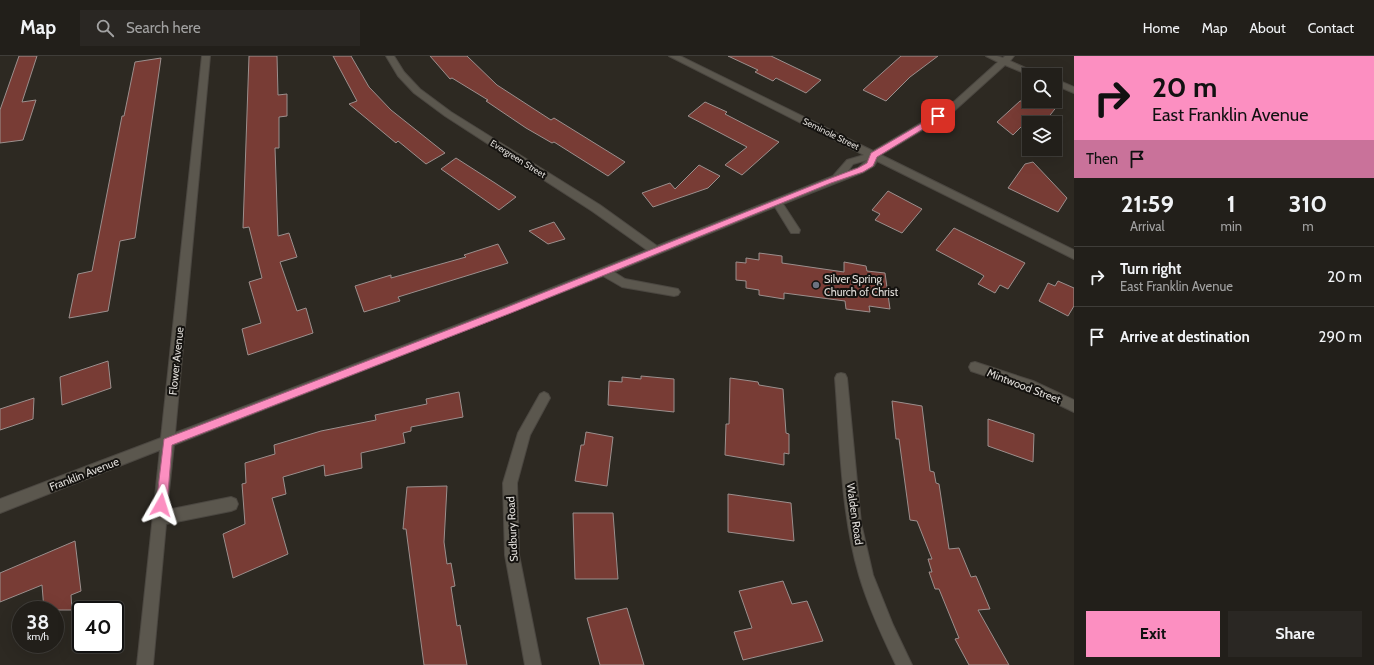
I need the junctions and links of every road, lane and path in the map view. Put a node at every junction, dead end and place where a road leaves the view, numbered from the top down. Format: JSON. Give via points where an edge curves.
{"nodes":[{"id":1,"x":206,"y":56,"type":"edge"},
{"id":2,"x":390,"y":56,"type":"edge"},
{"id":3,"x":673,"y":56,"type":"edge"},
{"id":4,"x":990,"y":56,"type":"edge"},
{"id":5,"x":1008,"y":59,"type":"edge"},
{"id":6,"x":1025,"y":68,"type":"edge"},
{"id":7,"x":1062,"y":85,"type":"edge"},
{"id":8,"x":1074,"y":90,"type":"edge"},
{"id":9,"x":874,"y":155,"type":"junction"},
{"id":10,"x":777,"y":202,"type":"junction"},
{"id":11,"x":795,"y":230,"type":"dead end"},
{"id":12,"x":656,"y":251,"type":"junction"},
{"id":13,"x":1074,"y":255,"type":"edge"},
{"id":14,"x":605,"y":272,"type":"junction"},
{"id":15,"x":674,"y":292,"type":"dead end"},
{"id":16,"x":975,"y":367,"type":"dead end"},
{"id":17,"x":841,"y":378,"type":"dead end"},
{"id":18,"x":544,"y":398,"type":"dead end"},
{"id":19,"x":1074,"y":406,"type":"edge"},
{"id":20,"x":168,"y":442,"type":"junction"},
{"id":21,"x":231,"y":504,"type":"dead end"},
{"id":22,"x":0,"y":506,"type":"edge"},
{"id":23,"x":160,"y":518,"type":"junction"},
{"id":24,"x":145,"y":665,"type":"edge"},
{"id":25,"x":534,"y":665,"type":"edge"},
{"id":26,"x":904,"y":665,"type":"edge"}],
"edges":[{"from":1,"to":20,"type":"street","name":"Flower Avenue"},
{"from":2,"to":12,"type":"street","name":"Evergreen Street","via":[[401,74],[417,91],[448,114],[596,208]]},
{"from":3,"to":9,"type":"street","name":"Seminole Street"},
{"from":4,"to":5,"type":"street"},
{"from":5,"to":6,"type":"street"},
{"from":5,"to":9,"type":"street","name":"Franklin Avenue","via":[[951,109]]},
{"from":7,"to":8,"type":"street"},
{"from":9,"to":10,"type":"street","name":"Franklin Avenue","via":[[871,164],[861,170]]},
{"from":9,"to":13,"type":"street","name":"Seminole Street"},
{"from":10,"to":11,"type":"street"},
{"from":10,"to":12,"type":"street","name":"Franklin Avenue"},
{"from":12,"to":14,"type":"street","name":"Franklin Avenue"},
{"from":14,"to":15,"type":"street","via":[[622,283]]},
{"from":14,"to":20,"type":"street","name":"Franklin Avenue"},
{"from":16,"to":19,"type":"street","name":"Mintwood Street","via":[[1029,385]]},
{"from":17,"to":26,"type":"street","name":"Walden Road","via":[[854,523],[866,575]]},
{"from":18,"to":25,"type":"street","name":"Sudbury Road","via":[[524,433],[510,483],[512,555]]},
{"from":20,"to":22,"type":"street","name":"Franklin Avenue"},
{"from":20,"to":23,"type":"street","name":"Flower Avenue"},
{"from":21,"to":23,"type":"street"},
{"from":23,"to":24,"type":"street","name":"Flower Avenue"}]}
